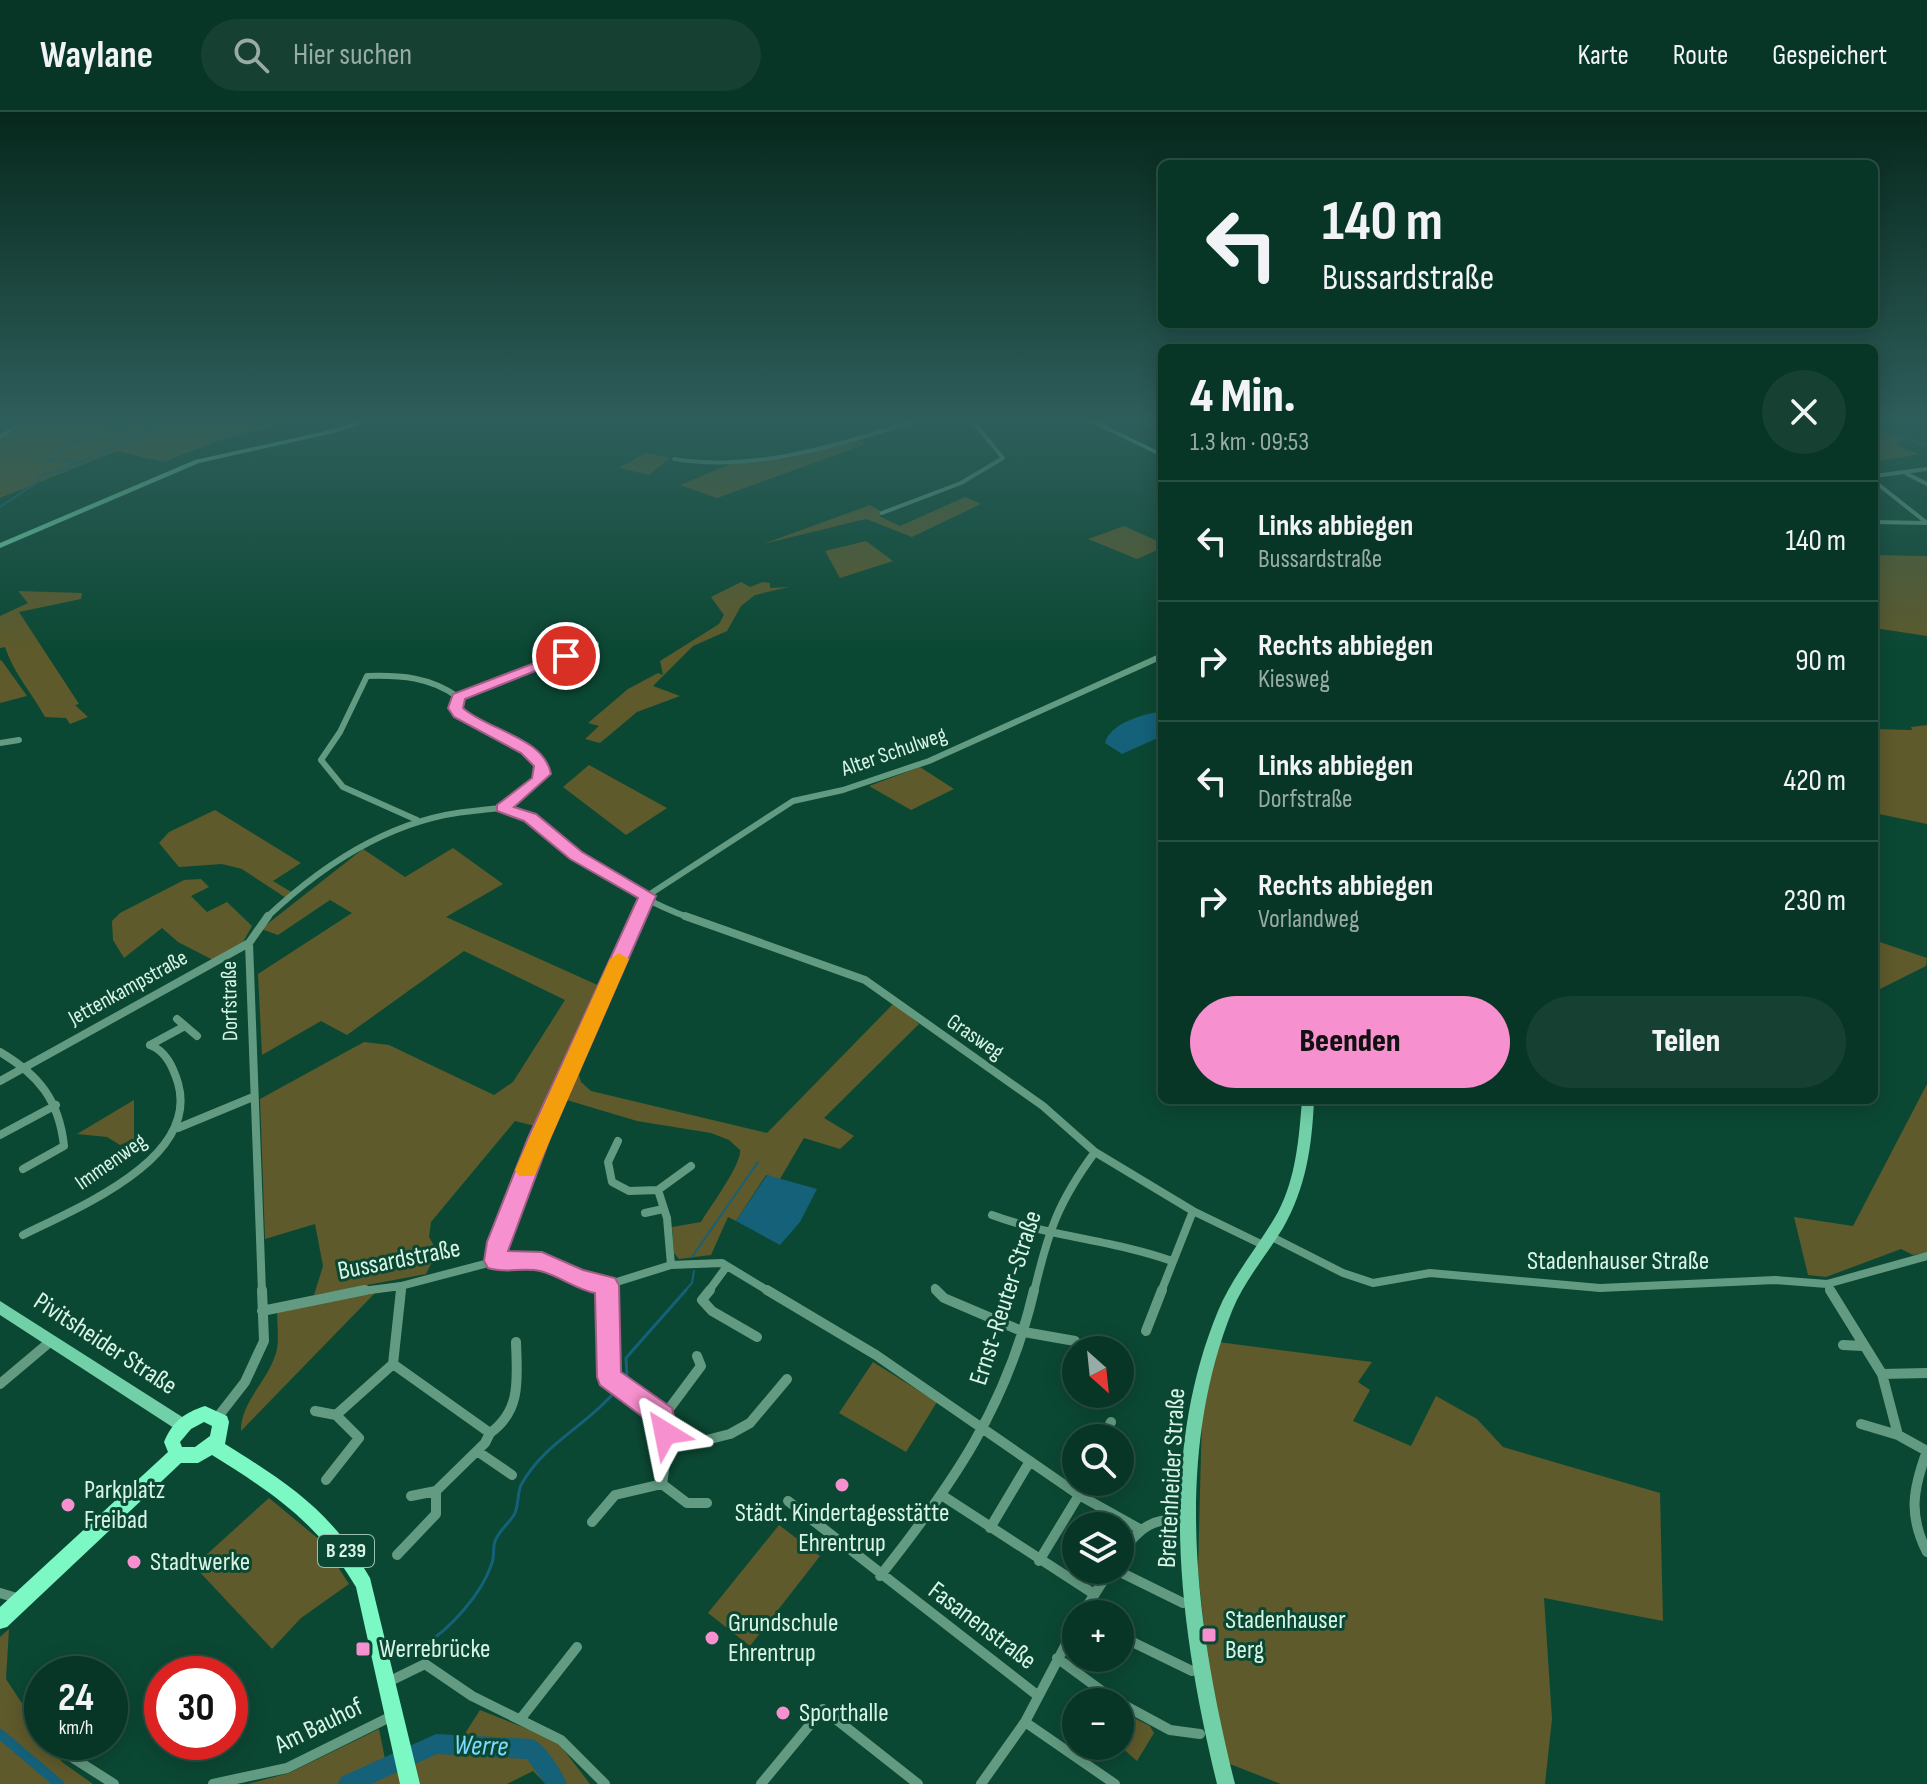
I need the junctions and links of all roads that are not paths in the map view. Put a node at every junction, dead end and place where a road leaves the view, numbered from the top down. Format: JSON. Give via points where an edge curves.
{"nodes":[{"id":1,"x":116,"y":496,"type":"edge"},
{"id":2,"x":927,"y":496,"type":"edge"},
{"id":3,"x":1893,"y":496,"type":"edge"},
{"id":4,"x":882,"y":513,"type":"dead end"},
{"id":5,"x":1878,"y":522,"type":"edge"},
{"id":6,"x":1927,"y":523,"type":"edge"},
{"id":7,"x":0,"y":546,"type":"edge"},
{"id":8,"x":596,"y":644,"type":"dead end"},
{"id":9,"x":1158,"y":658,"type":"edge"},
{"id":10,"x":458,"y":697,"type":"junction"},
{"id":11,"x":19,"y":740,"type":"dead end"},
{"id":12,"x":0,"y":743,"type":"edge"},
{"id":13,"x":502,"y":808,"type":"junction"},
{"id":14,"x":417,"y":820,"type":"junction"},
{"id":15,"x":647,"y":896,"type":"junction"},
{"id":16,"x":249,"y":943,"type":"junction"},
{"id":17,"x":177,"y":1019,"type":"dead end"},
{"id":18,"x":185,"y":1026,"type":"junction"},
{"id":19,"x":197,"y":1036,"type":"dead end"},
{"id":20,"x":0,"y":1052,"type":"edge"},
{"id":21,"x":26,"y":1066,"type":"junction"},
{"id":22,"x":0,"y":1081,"type":"edge"},
{"id":23,"x":253,"y":1097,"type":"junction"},
{"id":24,"x":1308,"y":1104,"type":"edge"},
{"id":25,"x":56,"y":1105,"type":"junction"},
{"id":26,"x":178,"y":1128,"type":"junction"},
{"id":27,"x":0,"y":1135,"type":"edge"},
{"id":28,"x":618,"y":1141,"type":"dead end"},
{"id":29,"x":1095,"y":1152,"type":"junction"},
{"id":30,"x":691,"y":1166,"type":"dead end"},
{"id":31,"x":23,"y":1169,"type":"dead end"},
{"id":32,"x":658,"y":1190,"type":"junction"},
{"id":33,"x":663,"y":1209,"type":"junction"},
{"id":34,"x":1193,"y":1211,"type":"junction"},
{"id":35,"x":645,"y":1213,"type":"dead end"},
{"id":36,"x":992,"y":1215,"type":"dead end"},
{"id":37,"x":1048,"y":1230,"type":"junction"},
{"id":38,"x":23,"y":1235,"type":"dead end"},
{"id":39,"x":1267,"y":1240,"type":"junction"},
{"id":40,"x":1927,"y":1256,"type":"edge"},
{"id":41,"x":496,"y":1261,"type":"junction"},
{"id":42,"x":1172,"y":1261,"type":"junction"},
{"id":43,"x":671,"y":1265,"type":"junction"},
{"id":44,"x":727,"y":1266,"type":"junction"},
{"id":45,"x":1827,"y":1284,"type":"junction"},
{"id":46,"x":607,"y":1285,"type":"junction"},
{"id":47,"x":401,"y":1286,"type":"junction"},
{"id":48,"x":935,"y":1288,"type":"dead end"},
{"id":49,"x":0,"y":1307,"type":"edge"},
{"id":50,"x":262,"y":1311,"type":"junction"},
{"id":51,"x":1146,"y":1331,"type":"dead end"},
{"id":52,"x":1024,"y":1332,"type":"junction"},
{"id":53,"x":757,"y":1337,"type":"dead end"},
{"id":54,"x":1062,"y":1339,"type":"edge"},
{"id":55,"x":51,"y":1341,"type":"junction"},
{"id":56,"x":516,"y":1342,"type":"dead end"},
{"id":57,"x":1843,"y":1345,"type":"dead end"},
{"id":58,"x":1863,"y":1346,"type":"junction"},
{"id":59,"x":697,"y":1356,"type":"dead end"},
{"id":60,"x":393,"y":1364,"type":"junction"},
{"id":61,"x":1927,"y":1373,"type":"edge"},
{"id":62,"x":1882,"y":1374,"type":"junction"},
{"id":63,"x":787,"y":1379,"type":"dead end"},
{"id":64,"x":0,"y":1384,"type":"edge"},
{"id":65,"x":315,"y":1411,"type":"dead end"},
{"id":66,"x":336,"y":1415,"type":"junction"},
{"id":67,"x":663,"y":1417,"type":"junction"},
{"id":68,"x":217,"y":1418,"type":"junction"},
{"id":69,"x":1861,"y":1424,"type":"dead end"},
{"id":70,"x":182,"y":1425,"type":"junction"},
{"id":71,"x":985,"y":1427,"type":"junction"},
{"id":72,"x":490,"y":1433,"type":"junction"},
{"id":73,"x":1898,"y":1435,"type":"junction"},
{"id":74,"x":213,"y":1446,"type":"junction"},
{"id":75,"x":667,"y":1450,"type":"junction"},
{"id":76,"x":477,"y":1451,"type":"junction"},
{"id":77,"x":1927,"y":1451,"type":"edge"},
{"id":78,"x":177,"y":1455,"type":"junction"},
{"id":79,"x":1030,"y":1461,"type":"junction"},
{"id":80,"x":512,"y":1475,"type":"dead end"},
{"id":81,"x":326,"y":1480,"type":"dead end"},
{"id":82,"x":1062,"y":1481,"type":"edge"},
{"id":83,"x":662,"y":1484,"type":"junction"},
{"id":84,"x":436,"y":1491,"type":"junction"},
{"id":85,"x":411,"y":1496,"type":"dead end"},
{"id":86,"x":943,"y":1496,"type":"junction"},
{"id":87,"x":1074,"y":1496,"type":"edge"},
{"id":88,"x":1087,"y":1496,"type":"edge"},
{"id":89,"x":788,"y":1501,"type":"dead end"},
{"id":90,"x":707,"y":1503,"type":"dead end"},
{"id":91,"x":1190,"y":1519,"type":"junction"},
{"id":92,"x":592,"y":1522,"type":"dead end"},
{"id":93,"x":990,"y":1528,"type":"junction"},
{"id":94,"x":1138,"y":1528,"type":"junction"},
{"id":95,"x":1134,"y":1534,"type":"edge"},
{"id":96,"x":1927,"y":1552,"type":"edge"},
{"id":97,"x":397,"y":1555,"type":"dead end"},
{"id":98,"x":1039,"y":1561,"type":"junction"},
{"id":99,"x":880,"y":1576,"type":"junction"},
{"id":100,"x":1134,"y":1580,"type":"edge"},
{"id":101,"x":1102,"y":1584,"type":"edge"},
{"id":102,"x":0,"y":1593,"type":"edge"},
{"id":103,"x":1094,"y":1594,"type":"junction"},
{"id":104,"x":22,"y":1600,"type":"junction"},
{"id":105,"x":1090,"y":1600,"type":"edge"},
{"id":106,"x":1183,"y":1603,"type":"dead end"},
{"id":107,"x":0,"y":1620,"type":"edge"},
{"id":108,"x":1134,"y":1643,"type":"edge"},
{"id":109,"x":577,"y":1647,"type":"dead end"},
{"id":110,"x":1062,"y":1649,"type":"edge"},
{"id":111,"x":1057,"y":1658,"type":"junction"},
{"id":112,"x":1192,"y":1671,"type":"dead end"},
{"id":113,"x":388,"y":1682,"type":"junction"},
{"id":114,"x":1098,"y":1688,"type":"edge"},
{"id":115,"x":1037,"y":1695,"type":"junction"},
{"id":116,"x":1134,"y":1711,"type":"edge"},
{"id":117,"x":396,"y":1714,"type":"junction"},
{"id":118,"x":522,"y":1717,"type":"junction"},
{"id":119,"x":1025,"y":1722,"type":"junction"},
{"id":120,"x":1200,"y":1734,"type":"dead end"},
{"id":121,"x":76,"y":1760,"type":"edge"},
{"id":122,"x":114,"y":1784,"type":"edge"},
{"id":123,"x":213,"y":1784,"type":"edge"},
{"id":124,"x":410,"y":1784,"type":"edge"},
{"id":125,"x":605,"y":1784,"type":"edge"},
{"id":126,"x":761,"y":1784,"type":"edge"},
{"id":127,"x":918,"y":1784,"type":"edge"},
{"id":128,"x":981,"y":1784,"type":"edge"},
{"id":129,"x":1115,"y":1784,"type":"edge"},
{"id":130,"x":1226,"y":1784,"type":"edge"}],
"edges":[{"from":1,"to":7,"type":"street"},
{"from":2,"to":4,"type":"street"},
{"from":3,"to":6,"type":"street"},
{"from":5,"to":6,"type":"street"},
{"from":8,"to":10,"type":"street"},
{"from":9,"to":15,"type":"street","name":"Alter Schulweg","via":[[929,761],[793,801]]},
{"from":10,"to":13,"type":"street","via":[[459,713],[526,750],[542,765],[537,781]]},
{"from":10,"to":14,"type":"street","via":[[433,680],[409,674],[367,676],[340,732],[322,755],[323,764],[361,800],[408,812]]},
{"from":11,"to":12,"type":"street"},
{"from":13,"to":14,"type":"street","name":"Dorfstraße"},
{"from":13,"to":15,"type":"street","via":[[530,818],[576,856]]},
{"from":14,"to":16,"type":"street","name":"Dorfstraße","via":[[328,869],[267,916]]},
{"from":15,"to":29,"type":"street","name":"Grasweg","via":[[672,911],[865,980],[1043,1106]]},
{"from":15,"to":41,"type":"street","via":[[539,1138],[498,1242]]},
{"from":16,"to":21,"type":"street","name":"Jettenkampstraße"},
{"from":16,"to":23,"type":"street","name":"Dorfstraße"},
{"from":17,"to":18,"type":"street"},
{"from":18,"to":19,"type":"street"},
{"from":18,"to":26,"type":"street","via":[[150,1045],[161,1049],[180,1087]]},
{"from":20,"to":21,"type":"street"},
{"from":21,"to":22,"type":"street","name":"Jettenkampstraße"},
{"from":21,"to":25,"type":"street"},
{"from":23,"to":26,"type":"street"},
{"from":23,"to":50,"type":"street","name":"Dorfstraße"},
{"from":24,"to":39,"type":"street","name":"Breitenheider Straße","via":[[1301,1166],[1292,1196]]},
{"from":25,"to":27,"type":"street"},
{"from":25,"to":31,"type":"street","via":[[64,1146]]},
{"from":26,"to":38,"type":"street","name":"Immenweg","via":[[149,1162]]},
{"from":28,"to":32,"type":"street","via":[[607,1159],[612,1184],[625,1190]]},
{"from":29,"to":34,"type":"street","name":"Grasweg"},
{"from":29,"to":37,"type":"street","name":"Ernst-Reuter-Straße","via":[[1068,1189]]},
{"from":30,"to":32,"type":"street"},
{"from":32,"to":33,"type":"street"},
{"from":33,"to":35,"type":"street"},
{"from":33,"to":43,"type":"street"},
{"from":34,"to":39,"type":"street","name":"Grasweg"},
{"from":34,"to":42,"type":"street"},
{"from":36,"to":37,"type":"street"},
{"from":37,"to":42,"type":"street","via":[[1130,1246]]},
{"from":37,"to":52,"type":"street","name":"Ernst-Reuter-Straße"},
{"from":39,"to":45,"type":"street","name":"Stadenhauser Straße","via":[[1373,1283],[1430,1273],[1600,1288],[1775,1280]]},
{"from":39,"to":91,"type":"street","name":"Breitenheider Straße","via":[[1225,1309],[1202,1377]]},
{"from":40,"to":45,"type":"street","name":"Stadenhauser Straße"},
{"from":41,"to":46,"type":"street","name":"Bussardstraße","via":[[542,1261],[579,1280]]},
{"from":41,"to":47,"type":"street","name":"Bussardstraße"},
{"from":42,"to":51,"type":"street"},
{"from":43,"to":44,"type":"street"},
{"from":43,"to":46,"type":"street"},
{"from":44,"to":53,"type":"street","via":[[702,1300]]},
{"from":44,"to":71,"type":"street"},
{"from":45,"to":58,"type":"street"},
{"from":46,"to":67,"type":"street","via":[[609,1377]]},
{"from":47,"to":50,"type":"street","name":"Bussardstraße"},
{"from":47,"to":60,"type":"street"},
{"from":48,"to":52,"type":"street","via":[[944,1298]]},
{"from":49,"to":55,"type":"street","name":"Pivitsheider Straße"},
{"from":50,"to":68,"type":"street","name":"Dorfstraße","via":[[264,1341],[257,1364]]},
{"from":52,"to":54,"type":"street"},
{"from":52,"to":71,"type":"street","name":"Ernst-Reuter-Straße"},
{"from":55,"to":64,"type":"street"},
{"from":55,"to":70,"type":"street","name":"Pivitsheider Straße"},
{"from":56,"to":72,"type":"street","via":[[515,1409]]},
{"from":57,"to":58,"type":"street"},
{"from":58,"to":62,"type":"street"},
{"from":59,"to":67,"type":"street","via":[[701,1366]]},
{"from":60,"to":66,"type":"street"},
{"from":60,"to":72,"type":"street"},
{"from":61,"to":62,"type":"street"},
{"from":62,"to":73,"type":"street"},
{"from":63,"to":75,"type":"street","via":[[750,1423],[730,1434]]},
{"from":65,"to":66,"type":"street"},
{"from":66,"to":81,"type":"street","via":[[359,1438]]},
{"from":67,"to":75,"type":"street"},
{"from":68,"to":70,"type":"main road","name":"Pivitsheider Straße","via":[[197,1416]]},
{"from":68,"to":74,"type":"main road","via":[[221,1433]]},
{"from":69,"to":73,"type":"street"},
{"from":70,"to":78,"type":"main road","name":"Pivitsheider Straße","via":[[172,1442]]},
{"from":71,"to":79,"type":"street"},
{"from":71,"to":86,"type":"street","name":"Ernst-Reuter-Straße"},
{"from":72,"to":76,"type":"street"},
{"from":73,"to":77,"type":"street"},
{"from":74,"to":78,"type":"main road","via":[[190,1457]]},
{"from":74,"to":113,"type":"main road","number":"B 239","via":[[298,1499],[349,1555],[364,1584]]},
{"from":75,"to":83,"type":"street"},
{"from":76,"to":80,"type":"street"},
{"from":76,"to":84,"type":"street"},
{"from":77,"to":96,"type":"street","via":[[1909,1499]]},
{"from":78,"to":104,"type":"main road"},
{"from":79,"to":82,"type":"street"},
{"from":79,"to":93,"type":"street"},
{"from":83,"to":90,"type":"street","via":[[687,1503]]},
{"from":83,"to":92,"type":"street","via":[[615,1495]]},
{"from":84,"to":85,"type":"street"},
{"from":84,"to":97,"type":"street","via":[[436,1514]]},
{"from":86,"to":93,"type":"street"},
{"from":86,"to":99,"type":"street","name":"Ernst-Reuter-Straße"},
{"from":87,"to":98,"type":"street"},
{"from":88,"to":94,"type":"street"},
{"from":89,"to":99,"type":"street","name":"Fasanenstraße"},
{"from":91,"to":94,"type":"street","via":[[1159,1516]]},
{"from":91,"to":130,"type":"street","name":"Breitenheider Straße","via":[[1200,1675]]},
{"from":93,"to":98,"type":"street"},
{"from":94,"to":95,"type":"street"},
{"from":98,"to":103,"type":"street"},
{"from":99,"to":115,"type":"street","name":"Fasanenstraße"},
{"from":100,"to":106,"type":"street"},
{"from":101,"to":103,"type":"street"},
{"from":102,"to":104,"type":"street"},
{"from":103,"to":105,"type":"street"},
{"from":104,"to":107,"type":"main road"},
{"from":108,"to":112,"type":"street"},
{"from":109,"to":118,"type":"street"},
{"from":110,"to":111,"type":"street"},
{"from":111,"to":114,"type":"street"},
{"from":111,"to":115,"type":"street"},
{"from":113,"to":117,"type":"main road","number":"B 239"},
{"from":113,"to":118,"type":"street","via":[[425,1664],[469,1695]]},
{"from":115,"to":119,"type":"street"},
{"from":116,"to":120,"type":"street","via":[[1170,1730]]},
{"from":117,"to":123,"type":"street","name":"Am Bauhof","via":[[287,1768]]},
{"from":117,"to":124,"type":"main road","number":"B 239"},
{"from":118,"to":125,"type":"street","via":[[571,1744]]},
{"from":119,"to":128,"type":"street"},
{"from":119,"to":129,"type":"street"},
{"from":121,"to":122,"type":"street"},
{"from":126,"to":127,"type":"street","via":[[823,1709]]}]}
